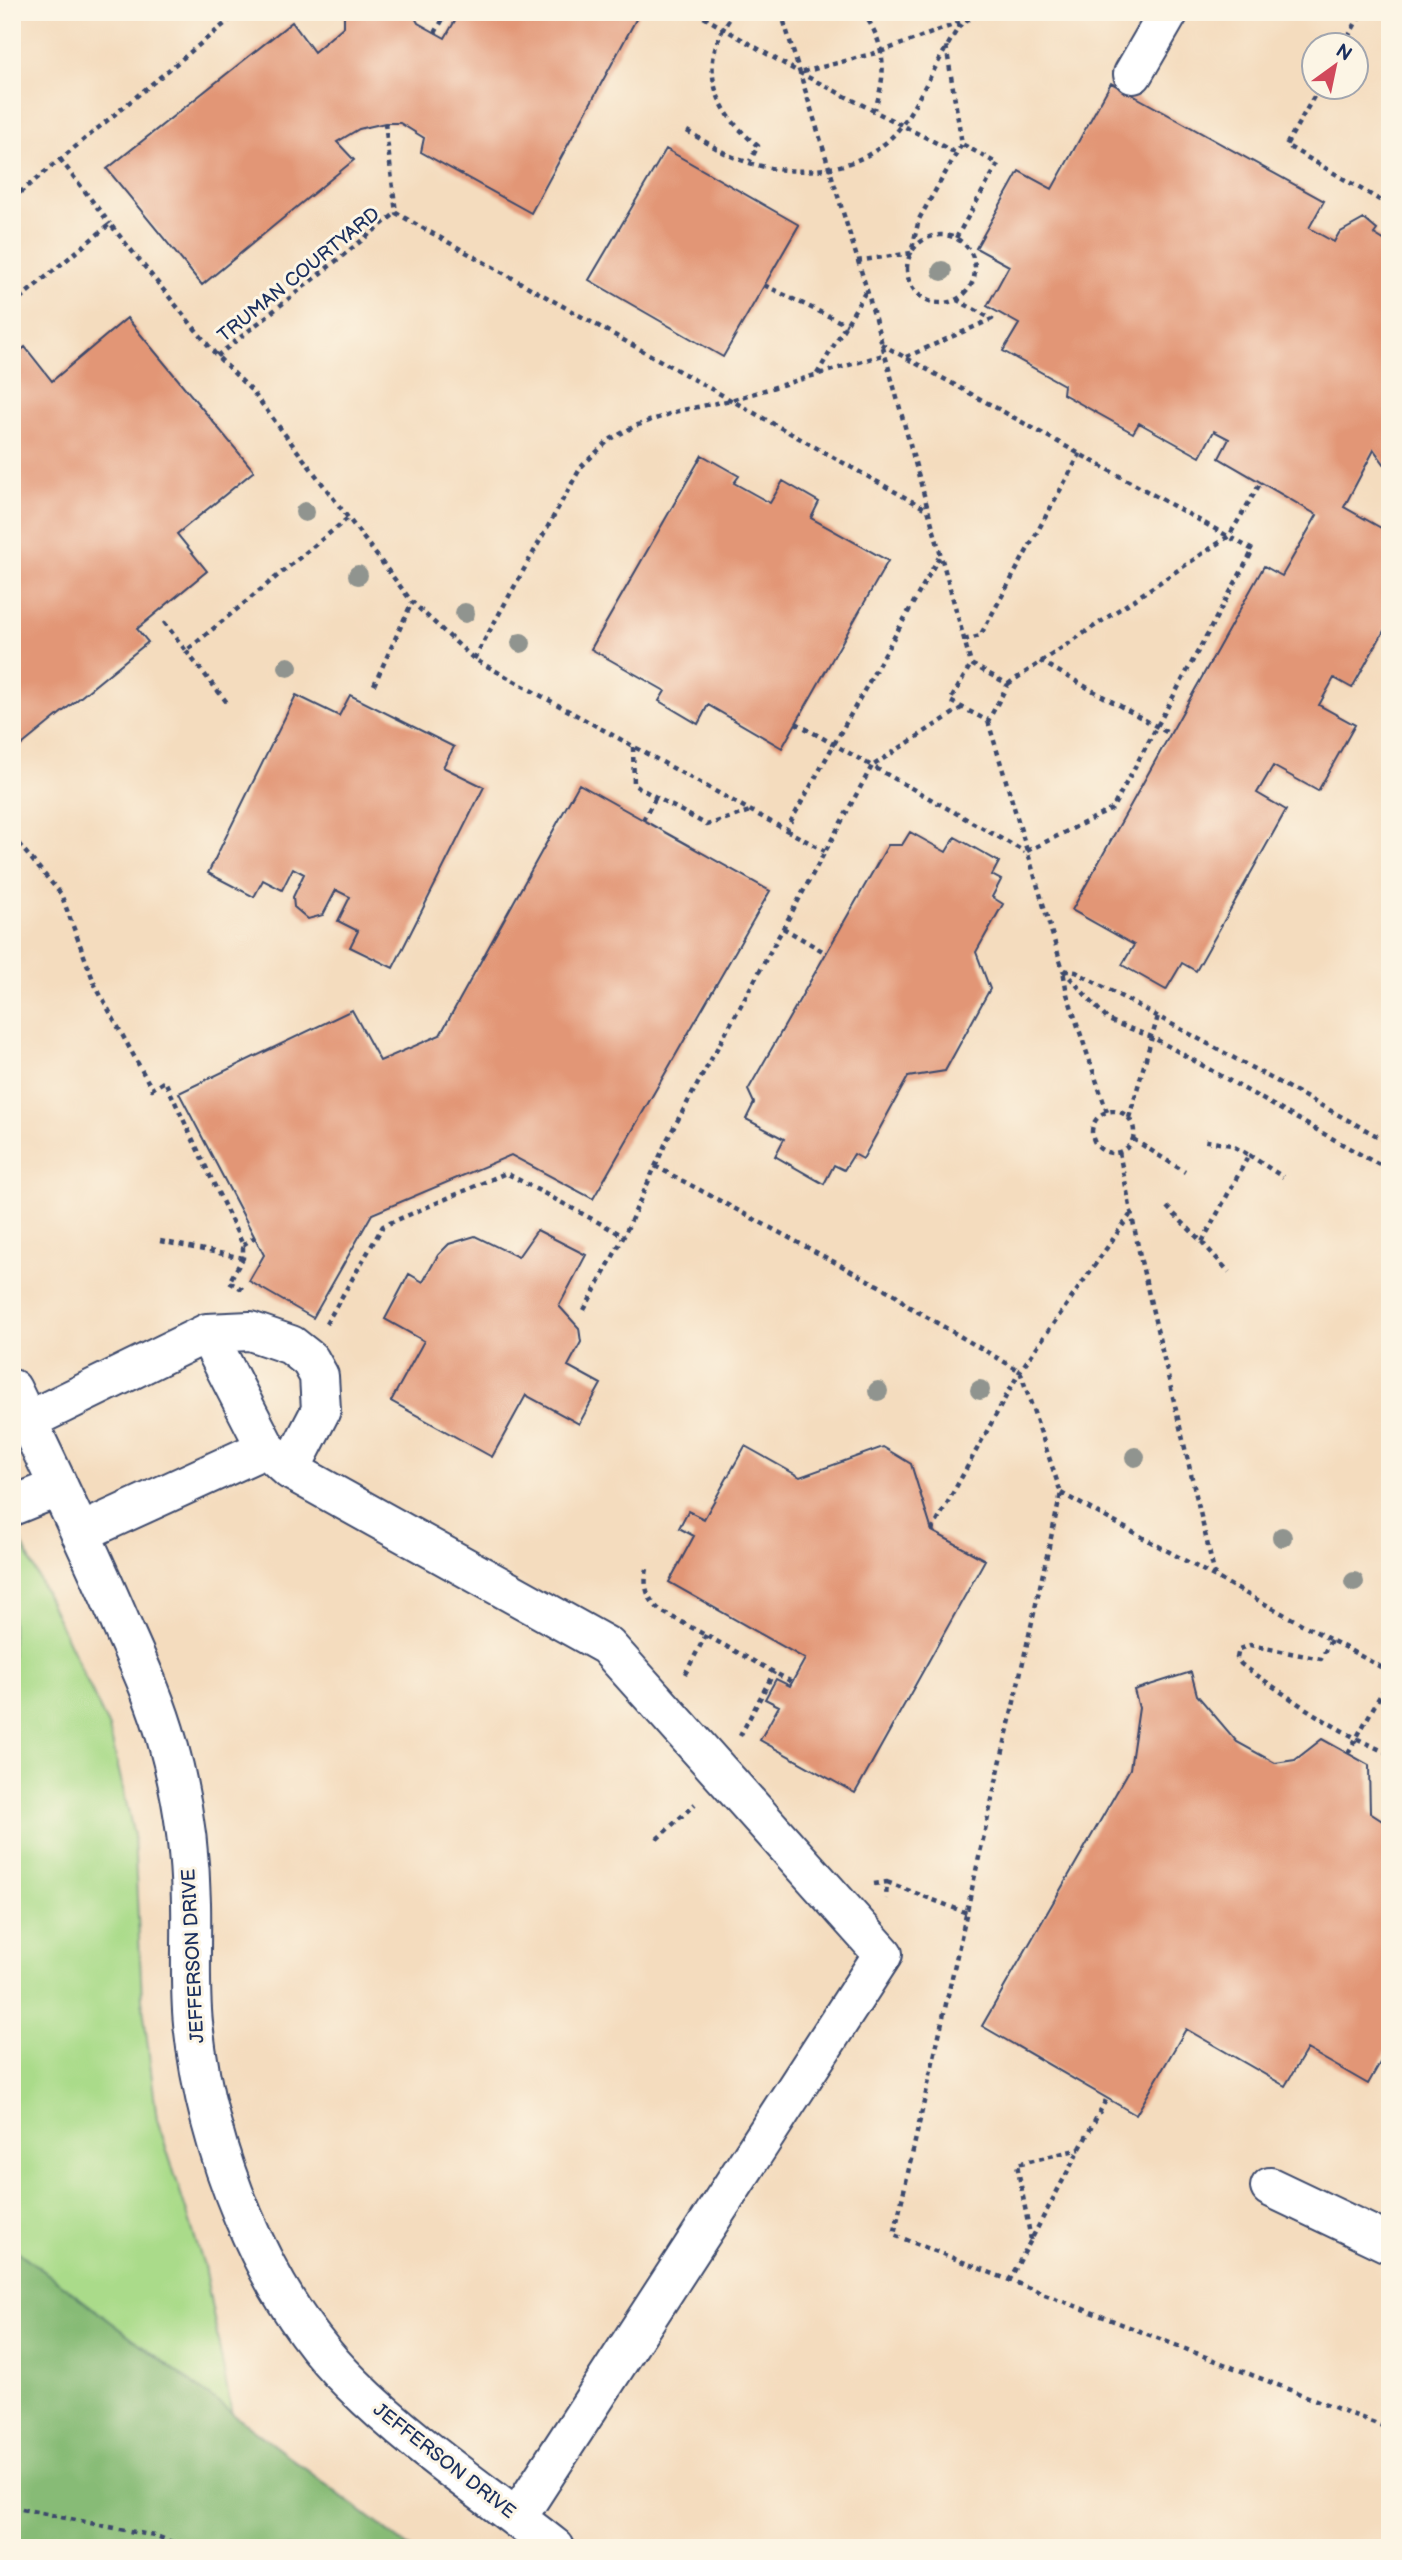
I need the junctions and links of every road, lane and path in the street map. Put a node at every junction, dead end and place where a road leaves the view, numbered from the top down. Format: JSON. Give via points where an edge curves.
{"nodes":[{"id":1,"x":239,"y":12,"type":"edge"},
{"id":2,"x":447,"y":12,"type":"edge"},
{"id":3,"x":695,"y":12,"type":"edge"},
{"id":4,"x":735,"y":12,"type":"edge"},
{"id":5,"x":781,"y":12,"type":"edge"},
{"id":6,"x":863,"y":12,"type":"edge"},
{"id":7,"x":988,"y":12,"type":"edge"},
{"id":8,"x":1169,"y":12,"type":"edge"},
{"id":9,"x":1362,"y":12,"type":"edge"},
{"id":10,"x":963,"y":21,"type":"junction"},
{"id":11,"x":722,"y":28,"type":"junction"},
{"id":12,"x":1351,"y":32,"type":"edge"},
{"id":13,"x":435,"y":33,"type":"dead end"},
{"id":14,"x":946,"y":45,"type":"junction"},
{"id":15,"x":883,"y":51,"type":"junction"},
{"id":16,"x":800,"y":73,"type":"junction"},
{"id":17,"x":1133,"y":74,"type":"dead end"},
{"id":18,"x":1311,"y":102,"type":"edge"},
{"id":19,"x":875,"y":109,"type":"junction"},
{"id":20,"x":384,"y":123,"type":"dead end"},
{"id":21,"x":903,"y":124,"type":"junction"},
{"id":22,"x":687,"y":131,"type":"dead end"},
{"id":23,"x":962,"y":144,"type":"junction"},
{"id":24,"x":956,"y":153,"type":"junction"},
{"id":25,"x":60,"y":159,"type":"junction"},
{"id":26,"x":750,"y":161,"type":"junction"},
{"id":27,"x":828,"y":169,"type":"junction"},
{"id":28,"x":12,"y":199,"type":"edge"},
{"id":29,"x":1390,"y":206,"type":"edge"},
{"id":30,"x":396,"y":213,"type":"junction"},
{"id":31,"x":110,"y":224,"type":"junction"},
{"id":32,"x":956,"y":238,"type":"junction"},
{"id":33,"x":911,"y":253,"type":"junction"},
{"id":34,"x":858,"y":261,"type":"junction"},
{"id":35,"x":764,"y":285,"type":"dead end"},
{"id":36,"x":867,"y":290,"type":"junction"},
{"id":37,"x":957,"y":299,"type":"junction"},
{"id":38,"x":12,"y":305,"type":"edge"},
{"id":39,"x":847,"y":325,"type":"junction"},
{"id":40,"x":880,"y":343,"type":"junction"},
{"id":41,"x":883,"y":355,"type":"junction"},
{"id":42,"x":217,"y":356,"type":"junction"},
{"id":43,"x":905,"y":358,"type":"junction"},
{"id":44,"x":817,"y":374,"type":"junction"},
{"id":45,"x":731,"y":400,"type":"junction"},
{"id":46,"x":1080,"y":454,"type":"junction"},
{"id":47,"x":1261,"y":482,"type":"dead end"},
{"id":48,"x":926,"y":509,"type":"junction"},
{"id":49,"x":348,"y":518,"type":"junction"},
{"id":50,"x":1229,"y":537,"type":"junction"},
{"id":51,"x":940,"y":557,"type":"junction"},
{"id":52,"x":412,"y":602,"type":"junction"},
{"id":53,"x":164,"y":622,"type":"dead end"},
{"id":54,"x":964,"y":640,"type":"junction"},
{"id":55,"x":186,"y":651,"type":"junction"},
{"id":56,"x":474,"y":659,"type":"junction"},
{"id":57,"x":1040,"y":661,"type":"junction"},
{"id":58,"x":971,"y":664,"type":"junction"},
{"id":59,"x":1008,"y":684,"type":"junction"},
{"id":60,"x":374,"y":685,"type":"dead end"},
{"id":61,"x":229,"y":705,"type":"dead end"},
{"id":62,"x":963,"y":708,"type":"junction"},
{"id":63,"x":988,"y":721,"type":"junction"},
{"id":64,"x":796,"y":723,"type":"dead end"},
{"id":65,"x":1157,"y":727,"type":"junction"},
{"id":66,"x":1170,"y":734,"type":"dead end"},
{"id":67,"x":834,"y":745,"type":"junction"},
{"id":68,"x":633,"y":746,"type":"junction"},
{"id":69,"x":872,"y":766,"type":"junction"},
{"id":70,"x":656,"y":797,"type":"junction"},
{"id":71,"x":751,"y":810,"type":"junction"},
{"id":72,"x":643,"y":820,"type":"dead end"},
{"id":73,"x":786,"y":830,"type":"junction"},
{"id":74,"x":12,"y":836,"type":"edge"},
{"id":75,"x":825,"y":851,"type":"junction"},
{"id":76,"x":1026,"y":852,"type":"junction"},
{"id":77,"x":783,"y":928,"type":"junction"},
{"id":78,"x":826,"y":953,"type":"dead end"},
{"id":79,"x":1063,"y":970,"type":"junction"},
{"id":80,"x":1158,"y":1016,"type":"junction"},
{"id":81,"x":1152,"y":1037,"type":"junction"},
{"id":82,"x":1107,"y":1112,"type":"junction"},
{"id":83,"x":1129,"y":1119,"type":"junction"},
{"id":84,"x":1133,"y":1139,"type":"junction"},
{"id":85,"x":1201,"y":1140,"type":"dead end"},
{"id":86,"x":1390,"y":1143,"type":"edge"},
{"id":87,"x":1119,"y":1152,"type":"junction"},
{"id":88,"x":1249,"y":1155,"type":"junction"},
{"id":89,"x":655,"y":1166,"type":"junction"},
{"id":90,"x":1390,"y":1171,"type":"edge"},
{"id":91,"x":1185,"y":1172,"type":"dead end"},
{"id":92,"x":1283,"y":1177,"type":"dead end"},
{"id":93,"x":1167,"y":1207,"type":"dead end"},
{"id":94,"x":1130,"y":1214,"type":"junction"},
{"id":95,"x":255,"y":1237,"type":"dead end"},
{"id":96,"x":160,"y":1241,"type":"dead end"},
{"id":97,"x":1202,"y":1242,"type":"junction"},
{"id":98,"x":243,"y":1245,"type":"junction"},
{"id":99,"x":243,"y":1258,"type":"junction"},
{"id":100,"x":1229,"y":1272,"type":"dead end"},
{"id":101,"x":252,"y":1295,"type":"dead end"},
{"id":102,"x":584,"y":1310,"type":"dead end"},
{"id":103,"x":207,"y":1333,"type":"junction"},
{"id":104,"x":1020,"y":1371,"type":"junction"},
{"id":105,"x":20,"y":1405,"type":"edge"},
{"id":106,"x":278,"y":1459,"type":"junction"},
{"id":107,"x":59,"y":1487,"type":"junction"},
{"id":108,"x":1061,"y":1493,"type":"junction"},
{"id":109,"x":12,"y":1506,"type":"edge"},
{"id":110,"x":932,"y":1531,"type":"dead end"},
{"id":111,"x":80,"y":1533,"type":"junction"},
{"id":112,"x":647,"y":1569,"type":"dead end"},
{"id":113,"x":1215,"y":1576,"type":"junction"},
{"id":114,"x":1331,"y":1640,"type":"junction"},
{"id":115,"x":1390,"y":1672,"type":"edge"},
{"id":116,"x":1390,"y":1678,"type":"edge"},
{"id":117,"x":792,"y":1682,"type":"dead end"},
{"id":118,"x":1355,"y":1740,"type":"junction"},
{"id":119,"x":1348,"y":1753,"type":"dead end"},
{"id":120,"x":1390,"y":1754,"type":"edge"},
{"id":121,"x":887,"y":1882,"type":"dead end"},
{"id":122,"x":967,"y":1913,"type":"junction"},
{"id":123,"x":1107,"y":2098,"type":"dead end"},
{"id":124,"x":1080,"y":2149,"type":"junction"},
{"id":125,"x":1270,"y":2187,"type":"dead end"},
{"id":126,"x":1031,"y":2241,"type":"junction"},
{"id":127,"x":1390,"y":2244,"type":"edge"},
{"id":128,"x":1009,"y":2281,"type":"junction"},
{"id":129,"x":1390,"y":2429,"type":"edge"},
{"id":130,"x":12,"y":2507,"type":"edge"},
{"id":131,"x":517,"y":2518,"type":"junction"},
{"id":132,"x":187,"y":2548,"type":"edge"},
{"id":133,"x":555,"y":2548,"type":"edge"}],
"edges":[{"from":1,"to":25,"type":"path"},
{"from":2,"to":13,"type":"path"},
{"from":3,"to":11,"type":"path"},
{"from":4,"to":11,"type":"path"},
{"from":5,"to":16,"type":"path"},
{"from":6,"to":15,"type":"path"},
{"from":7,"to":10,"type":"path"},
{"from":8,"to":17,"type":"street"},
{"from":9,"to":12,"type":"path"},
{"from":10,"to":14,"type":"path"},
{"from":10,"to":15,"type":"path"},
{"from":11,"to":16,"type":"path"},
{"from":11,"to":26,"type":"path","via":[[713,55],[713,82],[721,107],[737,129],[758,146]]},
{"from":14,"to":21,"type":"path"},
{"from":14,"to":23,"type":"path"},
{"from":15,"to":16,"type":"path"},
{"from":15,"to":19,"type":"path","via":[[884,83]]},
{"from":16,"to":19,"type":"path"},
{"from":16,"to":27,"type":"path"},
{"from":18,"to":29,"type":"path","via":[[1286,145]]},
{"from":19,"to":21,"type":"path"},
{"from":20,"to":30,"type":"path"},
{"from":21,"to":24,"type":"path"},
{"from":21,"to":27,"type":"path","via":[[868,156]]},
{"from":22,"to":26,"type":"path","via":[[730,156]]},
{"from":23,"to":24,"type":"path"},
{"from":23,"to":32,"type":"path","via":[[998,164]]},
{"from":24,"to":33,"type":"path","via":[[919,219]]},
{"from":25,"to":28,"type":"path"},
{"from":25,"to":31,"type":"path"},
{"from":26,"to":27,"type":"path","via":[[778,170]]},
{"from":27,"to":34,"type":"path"},
{"from":30,"to":42,"type":"path","name":"TRUMAN COURTYARD"},
{"from":30,"to":45,"type":"path"},
{"from":31,"to":38,"type":"path"},
{"from":31,"to":42,"type":"path"},
{"from":32,"to":33,"type":"path","via":[[931,236]]},
{"from":32,"to":37,"type":"path","via":[[970,249],[976,268],[972,284]]},
{"from":33,"to":34,"type":"path"},
{"from":33,"to":37,"type":"path","via":[[907,273],[917,294],[936,303]]},
{"from":34,"to":36,"type":"path"},
{"from":35,"to":39,"type":"path"},
{"from":36,"to":39,"type":"path"},
{"from":36,"to":40,"type":"path"},
{"from":37,"to":43,"type":"path","via":[[992,319]]},
{"from":39,"to":44,"type":"path"},
{"from":40,"to":41,"type":"path"},
{"from":40,"to":43,"type":"path"},
{"from":41,"to":44,"type":"path"},
{"from":41,"to":48,"type":"path"},
{"from":42,"to":49,"type":"path","via":[[252,391]]},
{"from":43,"to":46,"type":"path"},
{"from":44,"to":45,"type":"path"},
{"from":45,"to":48,"type":"path"},
{"from":45,"to":56,"type":"path","via":[[635,426],[592,453],[566,491]]},
{"from":46,"to":50,"type":"path"},
{"from":46,"to":54,"type":"path","via":[[980,636]]},
{"from":47,"to":50,"type":"path"},
{"from":48,"to":51,"type":"path"},
{"from":49,"to":52,"type":"path"},
{"from":49,"to":55,"type":"path"},
{"from":50,"to":57,"type":"path"},
{"from":50,"to":65,"type":"path","via":[[1253,550]]},
{"from":51,"to":54,"type":"path"},
{"from":51,"to":67,"type":"path"},
{"from":52,"to":56,"type":"path"},
{"from":52,"to":60,"type":"path"},
{"from":53,"to":55,"type":"path"},
{"from":54,"to":58,"type":"path"},
{"from":55,"to":61,"type":"path"},
{"from":56,"to":68,"type":"path"},
{"from":57,"to":59,"type":"path"},
{"from":57,"to":65,"type":"path"},
{"from":58,"to":59,"type":"path"},
{"from":58,"to":62,"type":"path","via":[[950,701]]},
{"from":59,"to":63,"type":"path"},
{"from":62,"to":63,"type":"path"},
{"from":62,"to":69,"type":"path"},
{"from":63,"to":76,"type":"path"},
{"from":64,"to":67,"type":"path"},
{"from":65,"to":66,"type":"path"},
{"from":65,"to":76,"type":"path","via":[[1112,809]]},
{"from":67,"to":69,"type":"path"},
{"from":67,"to":73,"type":"path"},
{"from":68,"to":70,"type":"path","via":[[634,785]]},
{"from":68,"to":71,"type":"path"},
{"from":69,"to":75,"type":"path"},
{"from":69,"to":76,"type":"path"},
{"from":70,"to":71,"type":"path","via":[[708,825]]},
{"from":70,"to":72,"type":"path"},
{"from":71,"to":73,"type":"path"},
{"from":73,"to":75,"type":"path"},
{"from":74,"to":98,"type":"path","via":[[61,894],[95,985],[152,1089],[165,1081]]},
{"from":75,"to":77,"type":"path"},
{"from":76,"to":79,"type":"path"},
{"from":77,"to":78,"type":"path"},
{"from":77,"to":89,"type":"path"},
{"from":79,"to":80,"type":"path","via":[[1076,972]]},
{"from":79,"to":81,"type":"path","via":[[1108,1020]]},
{"from":79,"to":82,"type":"path"},
{"from":80,"to":81,"type":"path"},
{"from":80,"to":86,"type":"path"},
{"from":81,"to":83,"type":"path"},
{"from":81,"to":90,"type":"path"},
{"from":82,"to":83,"type":"path","via":[[1119,1112]]},
{"from":82,"to":87,"type":"path","via":[[1097,1119],[1093,1136],[1102,1150]]},
{"from":83,"to":84,"type":"path"},
{"from":84,"to":87,"type":"path"},
{"from":84,"to":91,"type":"path"},
{"from":85,"to":88,"type":"path","via":[[1231,1145]]},
{"from":87,"to":94,"type":"path"},
{"from":88,"to":92,"type":"path"},
{"from":88,"to":97,"type":"path"},
{"from":89,"to":102,"type":"path"},
{"from":89,"to":104,"type":"path","via":[[896,1295],[906,1306]]},
{"from":93,"to":97,"type":"path"},
{"from":94,"to":104,"type":"path"},
{"from":94,"to":113,"type":"path"},
{"from":95,"to":98,"type":"path"},
{"from":96,"to":99,"type":"path"},
{"from":97,"to":100,"type":"path"},
{"from":98,"to":99,"type":"path"},
{"from":99,"to":101,"type":"path","via":[[229,1282]]},
{"from":103,"to":105,"type":"street"},
{"from":103,"to":106,"type":"street"},
{"from":103,"to":106,"type":"street","via":[[250,1331],[270,1336],[310,1360],[319,1376],[321,1410]]},
{"from":104,"to":108,"type":"path"},
{"from":104,"to":110,"type":"path"},
{"from":105,"to":107,"type":"street","name":"JEFFERSON DRIVE"},
{"from":106,"to":111,"type":"street"},
{"from":106,"to":131,"type":"street","via":[[607,1646],[883,1954]]},
{"from":107,"to":109,"type":"street"},
{"from":107,"to":111,"type":"street","name":"JEFFERSON DRIVE"},
{"from":108,"to":113,"type":"path"},
{"from":108,"to":122,"type":"path"},
{"from":111,"to":131,"type":"street","name":"JEFFERSON DRIVE","via":[[168,1743],[182,1807],[190,1886],[191,1983],[200,2066],[223,2158],[257,2247],[316,2342],[349,2382]]},
{"from":112,"to":117,"type":"path","via":[[645,1588],[653,1605]]},
{"from":113,"to":114,"type":"path"},
{"from":114,"to":115,"type":"path"},
{"from":114,"to":118,"type":"path","via":[[1321,1659],[1250,1645],[1240,1649],[1237,1657],[1297,1706]]},
{"from":116,"to":118,"type":"path"},
{"from":118,"to":119,"type":"path"},
{"from":118,"to":120,"type":"path"},
{"from":121,"to":122,"type":"path"},
{"from":122,"to":128,"type":"path","via":[[894,2235]]},
{"from":123,"to":124,"type":"path"},
{"from":124,"to":126,"type":"path"},
{"from":124,"to":126,"type":"path","via":[[1017,2164]]},
{"from":125,"to":127,"type":"street"},
{"from":126,"to":128,"type":"path"},
{"from":128,"to":129,"type":"path"},
{"from":130,"to":132,"type":"path","via":[[159,2537]]},
{"from":131,"to":133,"type":"street","name":"JEFFERSON DRIVE"}]}
